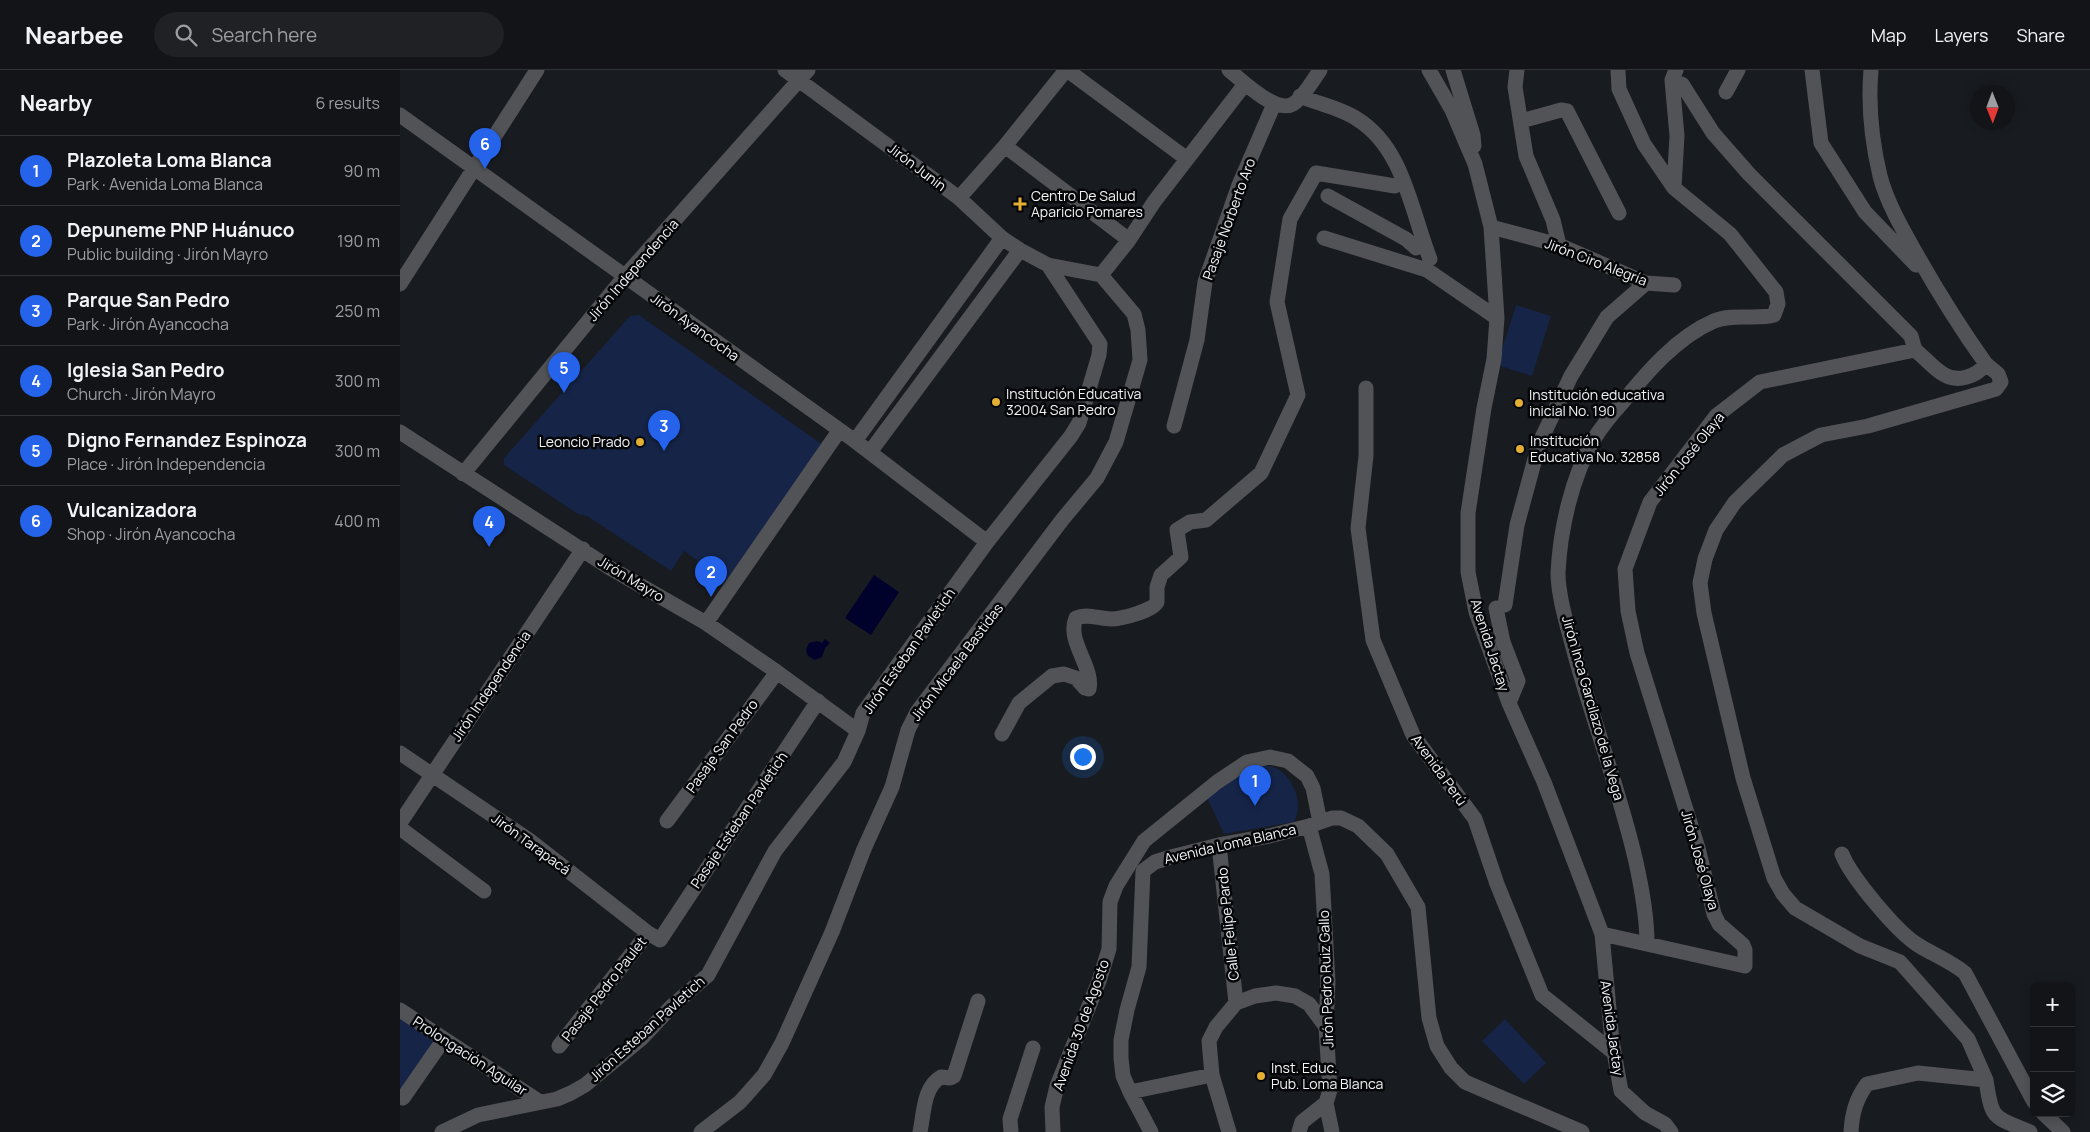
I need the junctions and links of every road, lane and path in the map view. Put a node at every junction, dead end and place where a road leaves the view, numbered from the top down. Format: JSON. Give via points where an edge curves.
{"nodes":[{"id":1,"x":538,"y":70,"type":"edge"},
{"id":2,"x":785,"y":70,"type":"edge"},
{"id":3,"x":1066,"y":70,"type":"edge"},
{"id":4,"x":1229,"y":70,"type":"edge"},
{"id":5,"x":1320,"y":70,"type":"edge"},
{"id":6,"x":1429,"y":70,"type":"edge"},
{"id":7,"x":1454,"y":70,"type":"edge"},
{"id":8,"x":1517,"y":70,"type":"edge"},
{"id":9,"x":1618,"y":70,"type":"edge"},
{"id":10,"x":1676,"y":70,"type":"edge"},
{"id":11,"x":1738,"y":70,"type":"edge"},
{"id":12,"x":1812,"y":70,"type":"edge"},
{"id":13,"x":1871,"y":70,"type":"edge"},
{"id":14,"x":804,"y":75,"type":"edge"},
{"id":15,"x":1245,"y":84,"type":"junction"},
{"id":16,"x":1682,"y":84,"type":"dead end"},
{"id":17,"x":1726,"y":92,"type":"dead end"},
{"id":18,"x":1297,"y":100,"type":"junction"},
{"id":19,"x":1274,"y":104,"type":"junction"},
{"id":20,"x":400,"y":115,"type":"edge"},
{"id":21,"x":1521,"y":121,"type":"junction"},
{"id":22,"x":1005,"y":146,"type":"junction"},
{"id":23,"x":1187,"y":159,"type":"junction"},
{"id":24,"x":1475,"y":164,"type":"junction"},
{"id":25,"x":474,"y":168,"type":"junction"},
{"id":26,"x":1395,"y":186,"type":"dead end"},
{"id":27,"x":1674,"y":188,"type":"junction"},
{"id":28,"x":1328,"y":196,"type":"dead end"},
{"id":29,"x":959,"y":198,"type":"junction"},
{"id":30,"x":1619,"y":213,"type":"dead end"},
{"id":31,"x":1491,"y":227,"type":"junction"},
{"id":32,"x":1002,"y":238,"type":"junction"},
{"id":33,"x":1324,"y":238,"type":"dead end"},
{"id":34,"x":1130,"y":240,"type":"junction"},
{"id":35,"x":1559,"y":245,"type":"junction"},
{"id":36,"x":1416,"y":248,"type":"dead end"},
{"id":37,"x":1020,"y":250,"type":"junction"},
{"id":38,"x":1430,"y":259,"type":"dead end"},
{"id":39,"x":1048,"y":265,"type":"junction"},
{"id":40,"x":626,"y":275,"type":"junction"},
{"id":41,"x":1101,"y":275,"type":"junction"},
{"id":42,"x":1932,"y":282,"type":"junction"},
{"id":43,"x":1646,"y":283,"type":"junction"},
{"id":44,"x":400,"y":284,"type":"edge"},
{"id":45,"x":1674,"y":285,"type":"dead end"},
{"id":46,"x":1497,"y":318,"type":"junction"},
{"id":47,"x":1915,"y":350,"type":"junction"},
{"id":48,"x":1986,"y":364,"type":"junction"},
{"id":49,"x":1366,"y":388,"type":"dead end"},
{"id":50,"x":1174,"y":426,"type":"dead end"},
{"id":51,"x":839,"y":431,"type":"junction"},
{"id":52,"x":400,"y":432,"type":"edge"},
{"id":53,"x":855,"y":441,"type":"junction"},
{"id":54,"x":870,"y":452,"type":"junction"},
{"id":55,"x":463,"y":474,"type":"junction"},
{"id":56,"x":987,"y":542,"type":"junction"},
{"id":57,"x":583,"y":549,"type":"junction"},
{"id":58,"x":706,"y":623,"type":"junction"},
{"id":59,"x":777,"y":672,"type":"junction"},
{"id":60,"x":818,"y":701,"type":"junction"},
{"id":61,"x":1509,"y":703,"type":"junction"},
{"id":62,"x":858,"y":731,"type":"junction"},
{"id":63,"x":1002,"y":734,"type":"dead end"},
{"id":64,"x":400,"y":753,"type":"edge"},
{"id":65,"x":432,"y":775,"type":"junction"},
{"id":66,"x":667,"y":821,"type":"dead end"},
{"id":67,"x":400,"y":823,"type":"edge"},
{"id":68,"x":1314,"y":824,"type":"junction"},
{"id":69,"x":400,"y":828,"type":"edge"},
{"id":70,"x":1220,"y":845,"type":"junction"},
{"id":71,"x":1842,"y":854,"type":"dead end"},
{"id":72,"x":484,"y":891,"type":"dead end"},
{"id":73,"x":1602,"y":934,"type":"junction"},
{"id":74,"x":654,"y":936,"type":"junction"},
{"id":75,"x":1647,"y":944,"type":"junction"},
{"id":76,"x":978,"y":1001,"type":"dead end"},
{"id":77,"x":1236,"y":1003,"type":"junction"},
{"id":78,"x":400,"y":1010,"type":"edge"},
{"id":79,"x":1326,"y":1026,"type":"junction"},
{"id":80,"x":444,"y":1039,"type":"junction"},
{"id":81,"x":559,"y":1046,"type":"dead end"},
{"id":82,"x":1033,"y":1048,"type":"dead end"},
{"id":83,"x":1613,"y":1052,"type":"junction"},
{"id":84,"x":1212,"y":1075,"type":"junction"},
{"id":85,"x":1986,"y":1080,"type":"junction"},
{"id":86,"x":1130,"y":1092,"type":"junction"},
{"id":87,"x":2030,"y":1095,"type":"edge"},
{"id":88,"x":403,"y":1098,"type":"dead end"},
{"id":89,"x":540,"y":1102,"type":"junction"},
{"id":90,"x":1326,"y":1103,"type":"junction"},
{"id":91,"x":2047,"y":1117,"type":"edge"},
{"id":92,"x":442,"y":1132,"type":"edge"},
{"id":93,"x":700,"y":1132,"type":"edge"},
{"id":94,"x":920,"y":1132,"type":"edge"},
{"id":95,"x":1011,"y":1132,"type":"edge"},
{"id":96,"x":1053,"y":1132,"type":"edge"},
{"id":97,"x":1151,"y":1132,"type":"edge"},
{"id":98,"x":1229,"y":1132,"type":"edge"},
{"id":99,"x":1299,"y":1132,"type":"edge"},
{"id":100,"x":1332,"y":1132,"type":"edge"},
{"id":101,"x":1582,"y":1132,"type":"edge"},
{"id":102,"x":1672,"y":1132,"type":"edge"},
{"id":103,"x":1851,"y":1132,"type":"edge"},
{"id":104,"x":2030,"y":1132,"type":"edge"},
{"id":105,"x":2063,"y":1132,"type":"edge"}],
"edges":[{"from":1,"to":25,"type":"street"},
{"from":2,"to":14,"type":"street","name":"Jirón Junín"},
{"from":3,"to":22,"type":"street"},
{"from":3,"to":23,"type":"street"},
{"from":4,"to":15,"type":"street"},
{"from":5,"to":18,"type":"street"},
{"from":6,"to":24,"type":"street","name":"Avenida Jactay","via":[[1452,110]]},
{"from":7,"to":24,"type":"street","via":[[1473,135]]},
{"from":8,"to":21,"type":"street"},
{"from":9,"to":27,"type":"street","name":"Jirón Inca Garcilazo de la Vega","via":[[1619,89],[1644,144]]},
{"from":10,"to":27,"type":"street","via":[[1672,80],[1677,136]]},
{"from":11,"to":17,"type":"street"},
{"from":12,"to":42,"type":"street","via":[[1821,143],[1865,212]]},
{"from":13,"to":42,"type":"street","via":[[1874,137],[1880,177],[1900,226]]},
{"from":14,"to":29,"type":"street","name":"Jirón Junín"},
{"from":14,"to":40,"type":"street","name":"Jirón Independencia"},
{"from":15,"to":19,"type":"street"},
{"from":15,"to":23,"type":"street"},
{"from":16,"to":47,"type":"street","via":[[1713,133],[1911,336]]},
{"from":18,"to":19,"type":"street","via":[[1286,106]]},
{"from":18,"to":38,"type":"street","via":[[1357,118],[1381,138],[1406,186]]},
{"from":19,"to":50,"type":"street","name":"Pasaje Norberto Aro","via":[[1239,185],[1205,282],[1196,340]]},
{"from":20,"to":25,"type":"street","name":"Jirón Ayancocha"},
{"from":21,"to":30,"type":"street","via":[[1567,111]]},
{"from":21,"to":35,"type":"street","via":[[1526,156],[1553,220]]},
{"from":22,"to":29,"type":"street"},
{"from":22,"to":34,"type":"street"},
{"from":23,"to":34,"type":"street"},
{"from":24,"to":31,"type":"street","name":"Avenida Jactay"},
{"from":25,"to":40,"type":"street","name":"Jirón Ayancocha"},
{"from":25,"to":44,"type":"street"},
{"from":26,"to":63,"type":"street","via":[[1316,173],[1290,219],[1277,302],[1298,395],[1261,473],[1206,520],[1190,522],[1177,530],[1181,557],[1161,575],[1156,605],[1150,610],[1112,619],[1076,618],[1076,640],[1089,689],[1076,678],[1064,674],[1052,676],[1019,703]]},
{"from":27,"to":75,"type":"street","name":"Jirón Inca Garcilazo de la Vega","via":[[1730,234],[1776,292],[1778,304],[1774,314],[1767,317],[1717,320],[1692,331],[1670,351],[1637,384],[1594,439],[1570,499],[1558,575],[1565,616],[1630,839],[1645,904]]},
{"from":28,"to":36,"type":"street","via":[[1406,239]]},
{"from":29,"to":32,"type":"street","name":"Jirón Junín"},
{"from":31,"to":35,"type":"street","name":"Jirón Ciro Alegría"},
{"from":31,"to":46,"type":"street","name":"Avenida Jactay"},
{"from":32,"to":37,"type":"street","name":"Jirón Junín"},
{"from":32,"to":53,"type":"street"},
{"from":33,"to":46,"type":"street","via":[[1427,270]]},
{"from":34,"to":41,"type":"street"},
{"from":35,"to":43,"type":"street","name":"Jirón Ciro Alegría"},
{"from":37,"to":39,"type":"street","name":"Jirón Junín"},
{"from":37,"to":54,"type":"street"},
{"from":39,"to":41,"type":"street"},
{"from":39,"to":56,"type":"street","name":"Jirón Esteban Pavletich","via":[[1100,344],[1099,355],[1078,423]]},
{"from":40,"to":51,"type":"street","name":"Jirón Ayancocha"},
{"from":40,"to":55,"type":"street","name":"Jirón Independencia"},
{"from":41,"to":93,"type":"street","name":"Jirón Micaela Bastidas","via":[[1134,314],[1138,330],[1140,360],[1116,442],[1097,478],[917,712],[908,730],[892,787],[782,1043],[764,1076],[740,1102]]},
{"from":42,"to":48,"type":"street"},
{"from":43,"to":45,"type":"street","name":"Jirón Ciro Alegría"},
{"from":43,"to":61,"type":"street","via":[[1607,318],[1571,376],[1539,444],[1517,525],[1501,606],[1502,642],[1518,681]]},
{"from":46,"to":61,"type":"street","name":"Avenida Jactay","via":[[1494,359],[1468,513],[1468,572],[1476,612]]},
{"from":47,"to":48,"type":"street","via":[[1943,374],[1952,377],[1973,376]]},
{"from":47,"to":75,"type":"street","name":"Jirón José Olaya","via":[[1760,382],[1716,416],[1650,502],[1625,569],[1628,612],[1637,653],[1698,848],[1714,914],[1719,924],[1746,950],[1745,966]]},
{"from":48,"to":85,"type":"street","via":[[1998,374],[2001,382],[1996,389],[1868,426],[1821,435],[1783,455],[1735,502],[1716,530],[1700,584],[1743,778],[1774,878],[1783,894],[1795,908],[1860,946],[1900,962],[1968,1039]]},
{"from":49,"to":83,"type":"street","name":"Avenida Perú","via":[[1366,456],[1358,528],[1373,640],[1413,735],[1475,819],[1496,884],[1542,995]]},
{"from":51,"to":53,"type":"street","name":"Jirón Ayancocha"},
{"from":51,"to":58,"type":"street"},
{"from":52,"to":55,"type":"street","name":"Jirón Mayro"},
{"from":53,"to":54,"type":"street","name":"Jirón Ayancocha"},
{"from":54,"to":56,"type":"street","name":"Jirón Ayancocha"},
{"from":55,"to":57,"type":"street","name":"Jirón Mayro"},
{"from":56,"to":62,"type":"street","name":"Jirón Esteban Pavletich","via":[[863,714]]},
{"from":57,"to":58,"type":"street","name":"Jirón Mayro"},
{"from":57,"to":65,"type":"street","name":"Jirón Independencia"},
{"from":58,"to":59,"type":"street","name":"Jirón Mayro"},
{"from":59,"to":60,"type":"street","name":"Jirón Mayro"},
{"from":59,"to":66,"type":"street","name":"Pasaje San Pedro"},
{"from":60,"to":62,"type":"street","name":"Jirón Mayro"},
{"from":60,"to":74,"type":"street","name":"Pasaje Esteban Pavletich"},
{"from":61,"to":73,"type":"street","name":"Avenida Jactay","via":[[1544,782]]},
{"from":62,"to":89,"type":"street","name":"Jirón Esteban Pavletich","via":[[844,762],[775,851],[708,975],[641,1039],[585,1085],[571,1093]]},
{"from":64,"to":65,"type":"street","name":"Jirón Tarapacá"},
{"from":65,"to":67,"type":"street","name":"Jirón Independencia"},
{"from":65,"to":74,"type":"street","name":"Jirón Tarapacá","via":[[529,840]]},
{"from":68,"to":70,"type":"street","name":"Avenida Loma Blanca"},
{"from":68,"to":79,"type":"street","name":"Jirón Pedro Ruiz Gallo","via":[[1322,874],[1328,982]]},
{"from":68,"to":96,"type":"street","name":"Avenida 30 de Agosto","via":[[1313,788],[1307,776],[1288,761],[1270,757],[1248,762],[1217,782],[1144,841],[1123,872],[1110,902],[1109,949],[1057,1086],[1052,1107]]},
{"from":68,"to":101,"type":"street","name":"Avenida Loma Blanca","via":[[1340,818],[1358,826],[1387,854],[1403,879],[1418,907],[1429,1018],[1437,1046],[1451,1068],[1465,1082]]},
{"from":69,"to":72,"type":"street"},
{"from":70,"to":77,"type":"street","name":"Calle Felipe Pardo"},
{"from":70,"to":86,"type":"street","name":"Avenida Loma Blanca","via":[[1155,862],[1143,872],[1139,967],[1122,1040],[1124,1076]]},
{"from":71,"to":87,"type":"street","via":[[1846,866],[1864,891],[1895,924],[1917,944],[1965,973]]},
{"from":73,"to":75,"type":"street"},
{"from":73,"to":83,"type":"street","name":"Avenida Jactay"},
{"from":74,"to":81,"type":"street","name":"Pasaje Pedro Paulet"},
{"from":76,"to":94,"type":"street","via":[[954,1076],[936,1080],[932,1085],[924,1104]]},
{"from":77,"to":79,"type":"street","via":[[1276,993],[1295,996],[1309,1004]]},
{"from":77,"to":84,"type":"street","via":[[1216,1027],[1209,1042]]},
{"from":78,"to":80,"type":"street","name":"Prolongación Aguilar"},
{"from":79,"to":90,"type":"street","name":"Jirón Pedro Ruiz Gallo","via":[[1330,1090]]},
{"from":80,"to":88,"type":"street"},
{"from":80,"to":89,"type":"street","name":"Prolongación Aguilar"},
{"from":82,"to":95,"type":"street","via":[[1010,1119]]},
{"from":83,"to":102,"type":"street","name":"Avenida Jactay","via":[[1621,1091]]},
{"from":84,"to":86,"type":"street"},
{"from":84,"to":98,"type":"street"},
{"from":85,"to":103,"type":"street","via":[[1918,1073],[1867,1084],[1857,1098]]},
{"from":85,"to":104,"type":"street","via":[[1990,1108],[1997,1117]]},
{"from":86,"to":97,"type":"street","name":"Avenida Loma Blanca"},
{"from":89,"to":92,"type":"street","name":"Jirón Esteban Pavletich","via":[[478,1116]]},
{"from":90,"to":99,"type":"street","via":[[1302,1122]]},
{"from":90,"to":100,"type":"street","name":"Jirón Pedro Ruiz Gallo"},
{"from":91,"to":105,"type":"street"}]}
